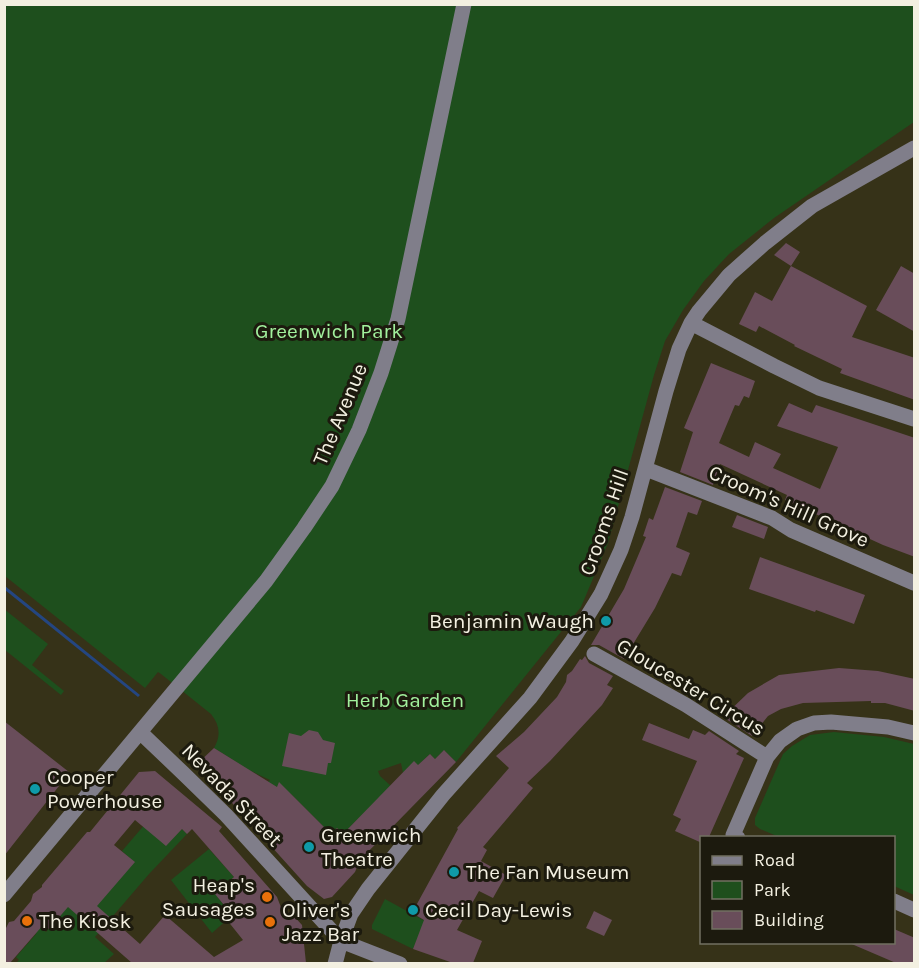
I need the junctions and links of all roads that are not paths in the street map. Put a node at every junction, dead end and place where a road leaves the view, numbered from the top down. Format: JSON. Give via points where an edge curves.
{"nodes":[{"id":1,"x":464,"y":4,"type":"edge"},
{"id":2,"x":915,"y":148,"type":"edge"},
{"id":3,"x":691,"y":323,"type":"junction"},
{"id":4,"x":915,"y":419,"type":"edge"},
{"id":5,"x":646,"y":469,"type":"junction"},
{"id":6,"x":915,"y":584,"type":"edge"},
{"id":7,"x":594,"y":654,"type":"dead end"},
{"id":8,"x":140,"y":732,"type":"junction"},
{"id":9,"x":915,"y":733,"type":"edge"},
{"id":10,"x":767,"y":757,"type":"junction"},
{"id":11,"x":733,"y":836,"type":"edge"},
{"id":12,"x":4,"y":895,"type":"edge"},
{"id":13,"x":895,"y":901,"type":"edge"},
{"id":14,"x":915,"y":910,"type":"edge"},
{"id":15,"x":341,"y":941,"type":"junction"},
{"id":16,"x":335,"y":963,"type":"edge"},
{"id":17,"x":400,"y":963,"type":"edge"}],
"edges":[{"from":1,"to":8,"type":"street","name":"The Avenue","via":[[398,319],[359,430],[332,486],[266,581]]},
{"from":2,"to":3,"type":"street","name":"Crooms Hill","via":[[812,206],[729,275]]},
{"from":3,"to":4,"type":"street","via":[[819,388]]},
{"from":3,"to":5,"type":"street","name":"Crooms Hill","via":[[666,391]]},
{"from":5,"to":6,"type":"street","name":"Croom's Hill Grove","via":[[772,518]]},
{"from":5,"to":15,"type":"street","name":"Crooms Hill","via":[[621,550],[601,594],[572,641],[530,698],[443,795],[368,889],[351,914]]},
{"from":7,"to":10,"type":"street","name":"Gloucester Circus","via":[[686,705]]},
{"from":8,"to":12,"type":"street","name":"The Avenue"},
{"from":8,"to":15,"type":"street","name":"Nevada Street","via":[[226,815]]},
{"from":9,"to":10,"type":"street","name":"Gloucester Circus","via":[[888,727],[814,723],[780,741]]},
{"from":10,"to":11,"type":"street","name":"Gloucester Circus"},
{"from":13,"to":14,"type":"street"},
{"from":15,"to":16,"type":"street","name":"Crooms Hill"},
{"from":15,"to":17,"type":"street"}]}
